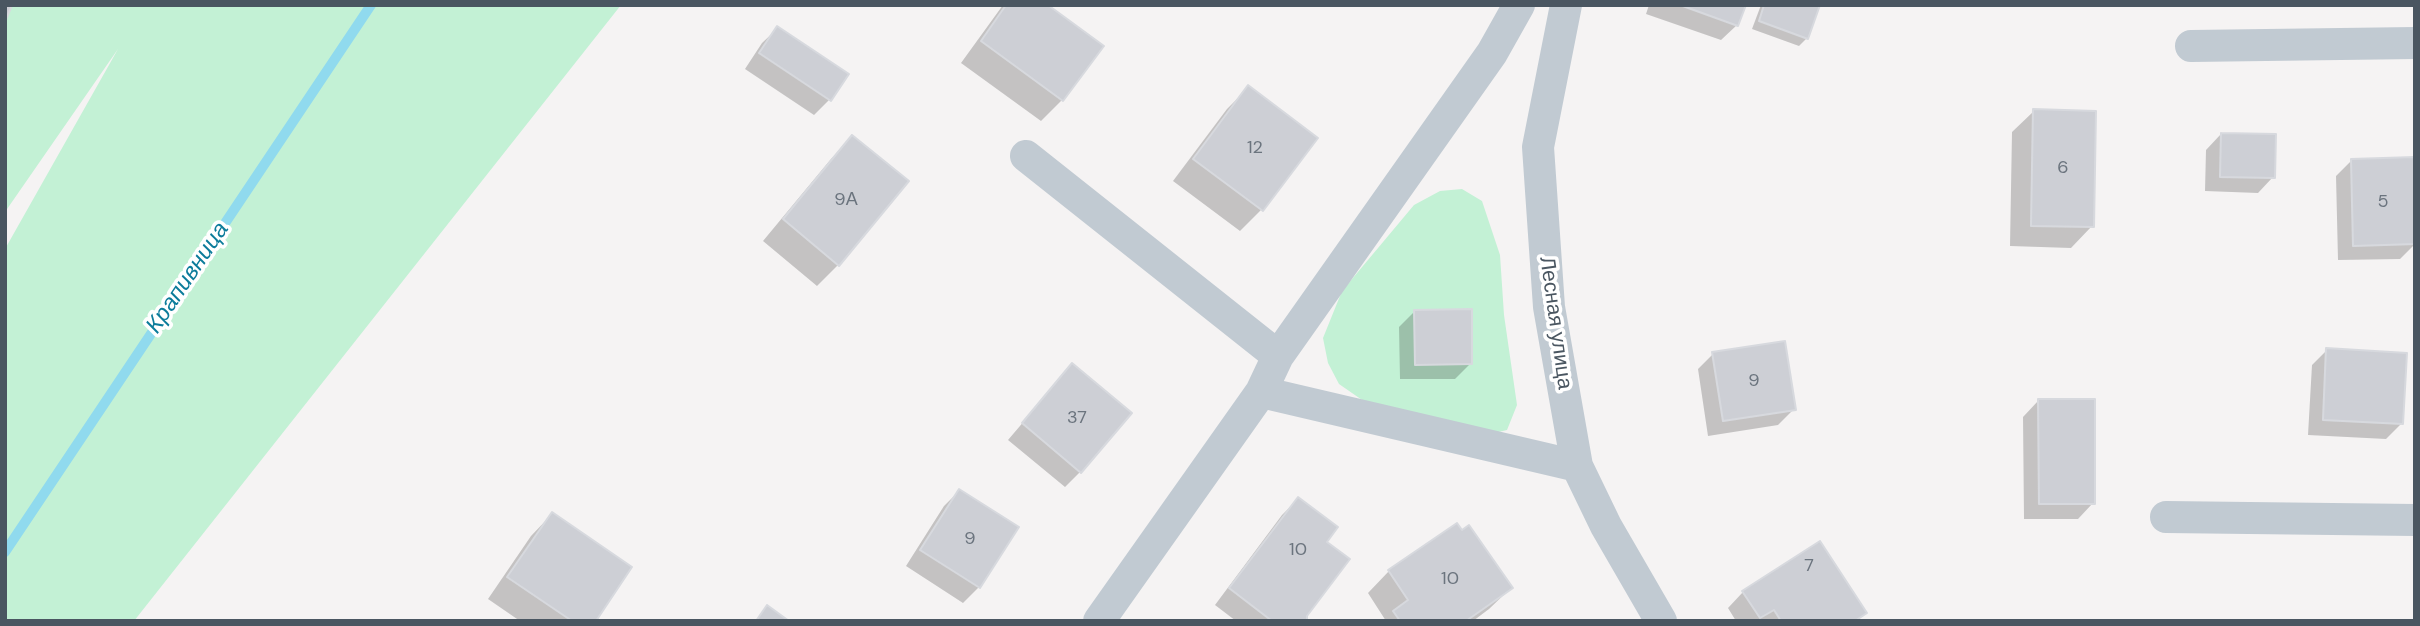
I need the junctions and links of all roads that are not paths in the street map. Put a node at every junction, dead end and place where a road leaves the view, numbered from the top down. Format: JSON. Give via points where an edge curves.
{"nodes":[{"id":1,"x":1519,"y":5,"type":"edge"},
{"id":2,"x":1566,"y":5,"type":"edge"},
{"id":3,"x":2415,"y":43,"type":"edge"},
{"id":4,"x":2191,"y":46,"type":"dead end"},
{"id":5,"x":1026,"y":156,"type":"dead end"},
{"id":6,"x":1278,"y":356,"type":"junction"},
{"id":7,"x":1261,"y":392,"type":"junction"},
{"id":8,"x":1577,"y":466,"type":"junction"},
{"id":9,"x":2166,"y":517,"type":"dead end"},
{"id":10,"x":2415,"y":520,"type":"edge"},
{"id":11,"x":1099,"y":621,"type":"edge"},
{"id":12,"x":1661,"y":621,"type":"edge"}],
"edges":[{"from":1,"to":6,"type":"street","via":[[1492,53]]},
{"from":2,"to":8,"type":"street","name":"Лесная улица","via":[[1538,147],[1549,307]]},
{"from":3,"to":4,"type":"street"},
{"from":5,"to":6,"type":"street"},
{"from":6,"to":7,"type":"street"},
{"from":7,"to":8,"type":"street"},
{"from":7,"to":11,"type":"street"},
{"from":8,"to":12,"type":"street","name":"Лесная улица"},
{"from":9,"to":10,"type":"street"}]}
